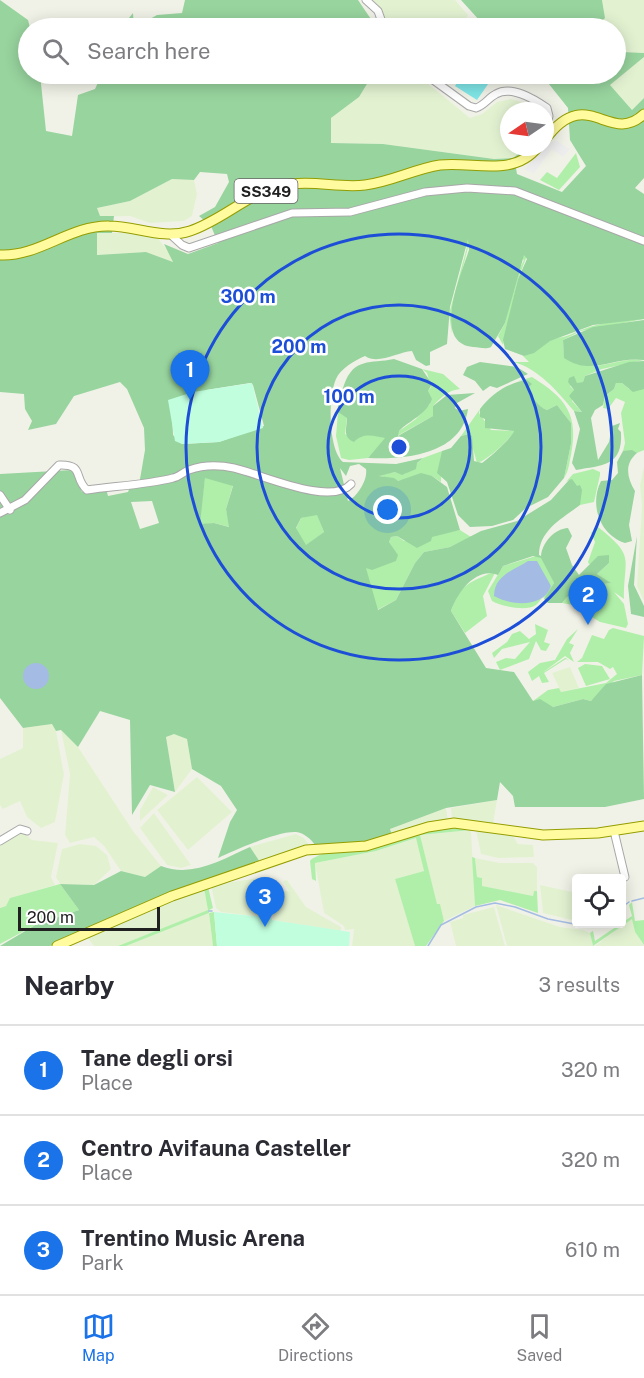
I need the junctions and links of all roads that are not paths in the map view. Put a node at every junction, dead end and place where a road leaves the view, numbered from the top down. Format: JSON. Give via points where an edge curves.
{"nodes":[{"id":1,"x":366,"y":0,"type":"edge"},
{"id":2,"x":380,"y":18,"type":"edge"},
{"id":3,"x":439,"y":84,"type":"edge"},
{"id":4,"x":537,"y":102,"type":"edge"},
{"id":5,"x":644,"y":114,"type":"edge"},
{"id":6,"x":554,"y":127,"type":"edge"},
{"id":7,"x":529,"y":156,"type":"edge"},
{"id":8,"x":171,"y":235,"type":"junction"},
{"id":9,"x":644,"y":241,"type":"edge"},
{"id":10,"x":0,"y":255,"type":"edge"},
{"id":11,"x":351,"y":484,"type":"dead end"},
{"id":12,"x":0,"y":495,"type":"edge"},
{"id":13,"x":10,"y":510,"type":"junction"},
{"id":14,"x":0,"y":513,"type":"edge"},
{"id":15,"x":644,"y":826,"type":"edge"},
{"id":16,"x":27,"y":831,"type":"dead end"},
{"id":17,"x":614,"y":831,"type":"junction"},
{"id":18,"x":0,"y":841,"type":"edge"},
{"id":19,"x":624,"y":874,"type":"edge"},
{"id":20,"x":57,"y":946,"type":"edge"}],
"edges":[{"from":1,"to":2,"type":"street"},
{"from":3,"to":4,"type":"street","via":[[469,106],[483,106],[496,94],[505,92]]},
{"from":5,"to":6,"type":"main road","via":[[636,122],[619,124],[594,115],[570,115]]},
{"from":7,"to":8,"type":"main road","number":"SS349","via":[[508,166],[440,165],[363,185],[278,186],[199,228]]},
{"from":8,"to":9,"type":"street","via":[[189,248],[292,213],[350,212],[425,192],[467,188],[502,189],[591,218]]},
{"from":8,"to":10,"type":"main road","number":"SS349","via":[[109,226],[88,228],[37,249]]},
{"from":11,"to":13,"type":"street","via":[[345,491],[334,493],[303,489],[235,468],[208,466],[190,469],[176,477],[87,490],[76,469],[59,465],[26,500]]},
{"from":12,"to":13,"type":"street"},
{"from":13,"to":14,"type":"street"},
{"from":15,"to":17,"type":"main road"},
{"from":16,"to":18,"type":"street","via":[[21,829]]},
{"from":17,"to":19,"type":"street"},
{"from":17,"to":20,"type":"main road","via":[[543,835],[454,823],[366,846],[306,850],[172,896]]}]}
